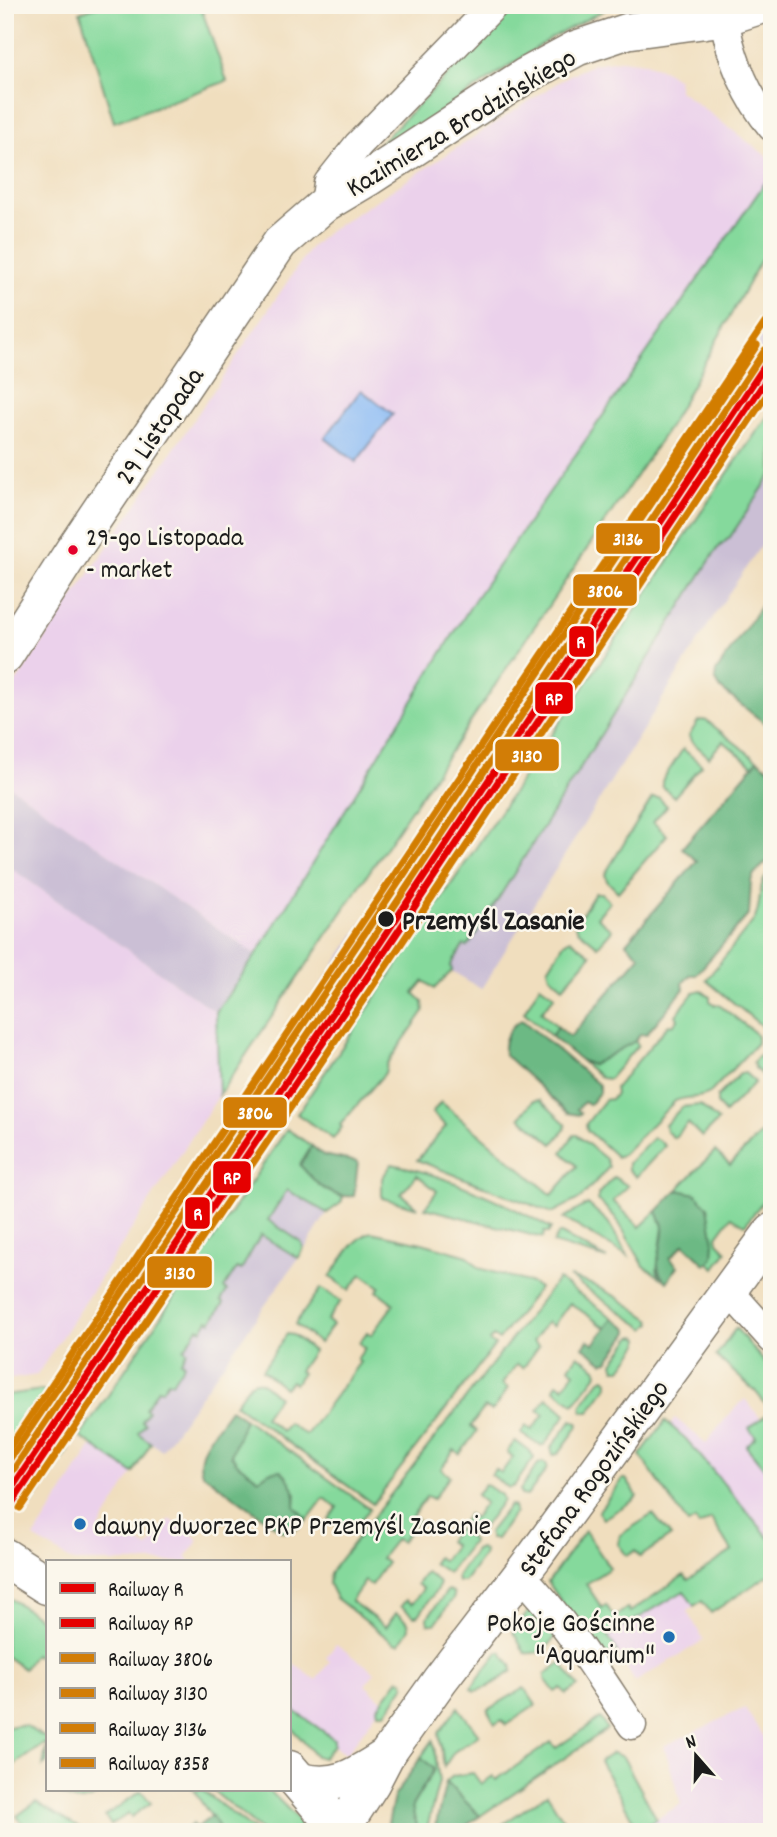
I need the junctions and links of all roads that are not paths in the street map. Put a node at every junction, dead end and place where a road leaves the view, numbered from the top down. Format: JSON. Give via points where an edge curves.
{"nodes":[{"id":1,"x":494,"y":5,"type":"edge"},
{"id":2,"x":764,"y":5,"type":"edge"},
{"id":3,"x":724,"y":18,"type":"junction"},
{"id":4,"x":772,"y":127,"type":"edge"},
{"id":5,"x":325,"y":204,"type":"junction"},
{"id":6,"x":6,"y":655,"type":"edge"},
{"id":7,"x":772,"y":1231,"type":"edge"},
{"id":8,"x":729,"y":1291,"type":"junction"},
{"id":9,"x":772,"y":1339,"type":"edge"},
{"id":10,"x":5,"y":1558,"type":"edge"},
{"id":11,"x":521,"y":1575,"type":"junction"},
{"id":12,"x":46,"y":1584,"type":"edge"},
{"id":13,"x":632,"y":1725,"type":"dead end"},
{"id":14,"x":386,"y":1756,"type":"junction"},
{"id":15,"x":293,"y":1775,"type":"edge"},
{"id":16,"x":341,"y":1831,"type":"edge"}],
"edges":[{"from":1,"to":5,"type":"street","via":[[358,145],[328,183]]},
{"from":2,"to":3,"type":"street","name":"Kazimierza Brodzińskiego"},
{"from":3,"to":4,"type":"street","via":[[734,60],[755,107]]},
{"from":3,"to":5,"type":"street","name":"Kazimierza Brodzińskiego","via":[[628,31],[577,48],[525,76]]},
{"from":5,"to":6,"type":"street","name":"29 Listopada","via":[[280,243]]},
{"from":7,"to":8,"type":"street","name":"Stefana Rogozińskiego"},
{"from":8,"to":9,"type":"street"},
{"from":8,"to":11,"type":"street","name":"Stefana Rogozińskiego"},
{"from":10,"to":12,"type":"main road"},
{"from":11,"to":13,"type":"street","via":[[575,1640]]},
{"from":11,"to":14,"type":"street","name":"Stefana Rogozińskiego"},
{"from":14,"to":15,"type":"street","name":"Stefana Rogozińskiego","via":[[346,1780],[311,1784]]},
{"from":14,"to":16,"type":"street","name":"Stefana Rogozińskiego"},
{"from":15,"to":16,"type":"main road"}]}
